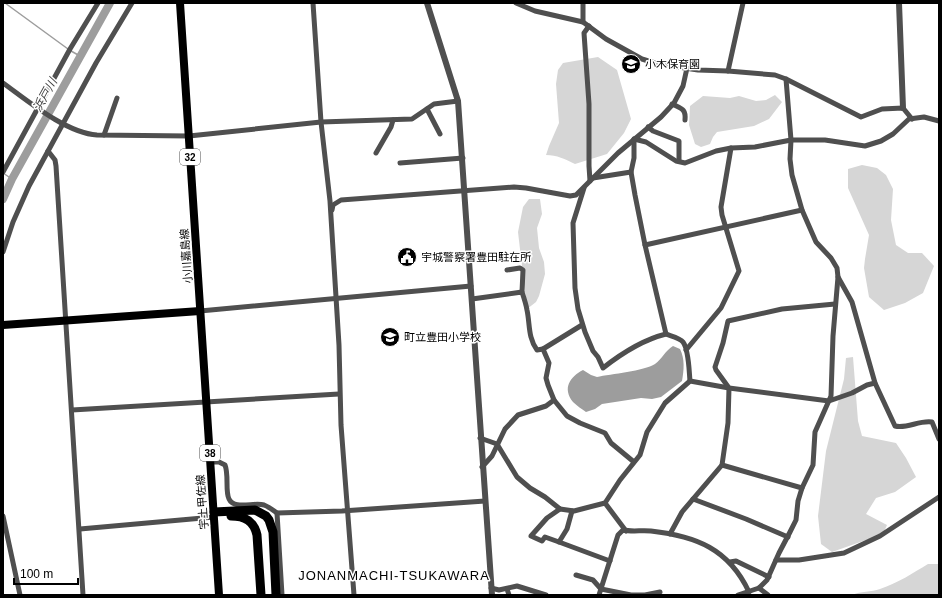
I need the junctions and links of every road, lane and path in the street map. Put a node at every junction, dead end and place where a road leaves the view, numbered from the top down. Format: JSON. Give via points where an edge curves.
{"nodes":[{"id":1,"x":98,"y":3,"type":"edge"},
{"id":2,"x":132,"y":3,"type":"edge"},
{"id":3,"x":180,"y":3,"type":"edge"},
{"id":4,"x":313,"y":3,"type":"edge"},
{"id":5,"x":427,"y":3,"type":"edge"},
{"id":6,"x":516,"y":3,"type":"edge"},
{"id":7,"x":583,"y":3,"type":"edge"},
{"id":8,"x":743,"y":3,"type":"edge"},
{"id":9,"x":899,"y":3,"type":"edge"},
{"id":10,"x":583,"y":22,"type":"junction"},
{"id":11,"x":588,"y":26,"type":"junction"},
{"id":12,"x":687,"y":68,"type":"junction"},
{"id":13,"x":728,"y":71,"type":"junction"},
{"id":14,"x":786,"y":79,"type":"junction"},
{"id":15,"x":3,"y":83,"type":"edge"},
{"id":16,"x":117,"y":98,"type":"dead end"},
{"id":17,"x":458,"y":101,"type":"junction"},
{"id":18,"x":672,"y":104,"type":"junction"},
{"id":19,"x":37,"y":108,"type":"junction"},
{"id":20,"x":903,"y":108,"type":"junction"},
{"id":21,"x":427,"y":109,"type":"junction"},
{"id":22,"x":912,"y":119,"type":"junction"},
{"id":23,"x":392,"y":120,"type":"junction"},
{"id":24,"x":685,"y":120,"type":"dead end"},
{"id":25,"x":939,"y":121,"type":"edge"},
{"id":26,"x":322,"y":122,"type":"junction"},
{"id":27,"x":63,"y":124,"type":"junction"},
{"id":28,"x":648,"y":127,"type":"junction"},
{"id":29,"x":440,"y":134,"type":"dead end"},
{"id":30,"x":104,"y":136,"type":"junction"},
{"id":31,"x":189,"y":136,"type":"junction"},
{"id":32,"x":634,"y":139,"type":"junction"},
{"id":33,"x":791,"y":140,"type":"junction"},
{"id":34,"x":731,"y":148,"type":"junction"},
{"id":35,"x":48,"y":151,"type":"junction"},
{"id":36,"x":376,"y":153,"type":"dead end"},
{"id":37,"x":463,"y":158,"type":"junction"},
{"id":38,"x":679,"y":161,"type":"junction"},
{"id":39,"x":400,"y":163,"type":"dead end"},
{"id":40,"x":3,"y":172,"type":"edge"},
{"id":41,"x":631,"y":172,"type":"junction"},
{"id":42,"x":592,"y":179,"type":"junction"},
{"id":43,"x":584,"y":188,"type":"junction"},
{"id":44,"x":465,"y":191,"type":"junction"},
{"id":45,"x":802,"y":210,"type":"junction"},
{"id":46,"x":331,"y":213,"type":"junction"},
{"id":47,"x":726,"y":228,"type":"junction"},
{"id":48,"x":645,"y":245,"type":"junction"},
{"id":49,"x":3,"y":252,"type":"edge"},
{"id":50,"x":507,"y":270,"type":"dead end"},
{"id":51,"x":838,"y":277,"type":"junction"},
{"id":52,"x":471,"y":286,"type":"junction"},
{"id":53,"x":522,"y":292,"type":"junction"},
{"id":54,"x":336,"y":299,"type":"junction"},
{"id":55,"x":472,"y":299,"type":"junction"},
{"id":56,"x":835,"y":304,"type":"junction"},
{"id":57,"x":200,"y":311,"type":"junction"},
{"id":58,"x":66,"y":321,"type":"junction"},
{"id":59,"x":3,"y":325,"type":"edge"},
{"id":60,"x":582,"y":325,"type":"junction"},
{"id":61,"x":666,"y":334,"type":"junction"},
{"id":62,"x":543,"y":349,"type":"junction"},
{"id":63,"x":686,"y":350,"type":"junction"},
{"id":64,"x":690,"y":381,"type":"junction"},
{"id":65,"x":875,"y":383,"type":"junction"},
{"id":66,"x":729,"y":388,"type":"junction"},
{"id":67,"x":339,"y":394,"type":"junction"},
{"id":68,"x":554,"y":400,"type":"junction"},
{"id":69,"x":206,"y":401,"type":"junction"},
{"id":70,"x":829,"y":401,"type":"junction"},
{"id":71,"x":72,"y":410,"type":"junction"},
{"id":72,"x":480,"y":438,"type":"junction"},
{"id":73,"x":939,"y":439,"type":"edge"},
{"id":74,"x":497,"y":444,"type":"junction"},
{"id":75,"x":211,"y":462,"type":"junction"},
{"id":76,"x":634,"y":462,"type":"junction"},
{"id":77,"x":722,"y":465,"type":"junction"},
{"id":78,"x":482,"y":467,"type":"junction"},
{"id":79,"x":802,"y":488,"type":"junction"},
{"id":80,"x":939,"y":497,"type":"edge"},
{"id":81,"x":693,"y":499,"type":"junction"},
{"id":82,"x":486,"y":501,"type":"junction"},
{"id":83,"x":605,"y":503,"type":"junction"},
{"id":84,"x":560,"y":509,"type":"junction"},
{"id":85,"x":348,"y":510,"type":"junction"},
{"id":86,"x":572,"y":511,"type":"junction"},
{"id":87,"x":277,"y":513,"type":"junction"},
{"id":88,"x":214,"y":514,"type":"junction"},
{"id":89,"x":3,"y":516,"type":"edge"},
{"id":90,"x":80,"y":529,"type":"junction"},
{"id":91,"x":626,"y":531,"type":"junction"},
{"id":92,"x":670,"y":534,"type":"junction"},
{"id":93,"x":788,"y":537,"type":"junction"},
{"id":94,"x":559,"y":542,"type":"junction"},
{"id":95,"x":776,"y":560,"type":"junction"},
{"id":96,"x":610,"y":561,"type":"junction"},
{"id":97,"x":730,"y":562,"type":"junction"},
{"id":98,"x":576,"y":575,"type":"dead end"},
{"id":99,"x":769,"y":577,"type":"junction"},
{"id":100,"x":491,"y":588,"type":"junction"},
{"id":101,"x":759,"y":588,"type":"junction"},
{"id":102,"x":507,"y":589,"type":"junction"},
{"id":103,"x":600,"y":592,"type":"edge"},
{"id":104,"x":660,"y":592,"type":"dead end"},
{"id":105,"x":749,"y":592,"type":"junction"},
{"id":106,"x":20,"y":595,"type":"edge"},
{"id":107,"x":83,"y":595,"type":"edge"},
{"id":108,"x":219,"y":595,"type":"edge"},
{"id":109,"x":261,"y":595,"type":"edge"},
{"id":110,"x":276,"y":595,"type":"edge"},
{"id":111,"x":282,"y":595,"type":"edge"},
{"id":112,"x":354,"y":595,"type":"edge"},
{"id":113,"x":492,"y":595,"type":"edge"},
{"id":114,"x":509,"y":595,"type":"edge"},
{"id":115,"x":546,"y":595,"type":"edge"},
{"id":116,"x":644,"y":595,"type":"edge"},
{"id":117,"x":738,"y":595,"type":"edge"},
{"id":118,"x":768,"y":595,"type":"edge"}],
"edges":[{"from":1,"to":19,"type":"street"},
{"from":2,"to":27,"type":"street"},
{"from":3,"to":31,"type":"main road","name":"小川嘉島線","number":"32"},
{"from":4,"to":26,"type":"street"},
{"from":5,"to":17,"type":"street"},
{"from":6,"to":10,"type":"street","via":[[535,11]]},
{"from":7,"to":10,"type":"street"},
{"from":8,"to":13,"type":"street"},
{"from":9,"to":20,"type":"street"},
{"from":10,"to":11,"type":"street"},
{"from":11,"to":12,"type":"street","via":[[642,59]]},
{"from":11,"to":42,"type":"street","via":[[584,33],[589,104],[589,166]]},
{"from":12,"to":13,"type":"street"},
{"from":12,"to":18,"type":"street","via":[[683,86]]},
{"from":13,"to":14,"type":"street","via":[[775,75]]},
{"from":14,"to":20,"type":"street","via":[[861,117],[886,108]]},
{"from":14,"to":33,"type":"street"},
{"from":15,"to":19,"type":"street"},
{"from":16,"to":30,"type":"street"},
{"from":17,"to":21,"type":"street","via":[[434,104]]},
{"from":17,"to":37,"type":"street"},
{"from":18,"to":24,"type":"street","via":[[686,113]]},
{"from":18,"to":28,"type":"street"},
{"from":19,"to":27,"type":"street"},
{"from":19,"to":40,"type":"street"},
{"from":20,"to":22,"type":"street"},
{"from":21,"to":23,"type":"street","via":[[412,119]]},
{"from":21,"to":29,"type":"street"},
{"from":22,"to":25,"type":"street"},
{"from":22,"to":33,"type":"street","via":[[881,141],[865,146],[825,140]]},
{"from":23,"to":26,"type":"street"},
{"from":23,"to":36,"type":"street","via":[[391,127]]},
{"from":26,"to":31,"type":"street"},
{"from":26,"to":46,"type":"street"},
{"from":27,"to":30,"type":"street","via":[[87,135]]},
{"from":27,"to":35,"type":"street"},
{"from":28,"to":32,"type":"street"},
{"from":28,"to":38,"type":"street","via":[[679,141]]},
{"from":30,"to":31,"type":"street"},
{"from":31,"to":57,"type":"main road","name":"小川嘉島線","number":"32"},
{"from":32,"to":38,"type":"street","via":[[646,142]]},
{"from":32,"to":41,"type":"street"},
{"from":32,"to":42,"type":"street"},
{"from":33,"to":34,"type":"street","via":[[756,147]]},
{"from":33,"to":45,"type":"street","via":[[792,175]]},
{"from":34,"to":38,"type":"street","via":[[685,162]]},
{"from":34,"to":47,"type":"street","via":[[721,207]]},
{"from":35,"to":49,"type":"street","via":[[29,186]]},
{"from":35,"to":58,"type":"street","via":[[56,166]]},
{"from":37,"to":39,"type":"street"},
{"from":37,"to":44,"type":"street"},
{"from":41,"to":42,"type":"street"},
{"from":41,"to":48,"type":"street"},
{"from":42,"to":43,"type":"street"},
{"from":43,"to":44,"type":"street","via":[[576,195],[570,196],[514,187]]},
{"from":43,"to":60,"type":"street","via":[[573,223],[575,288]]},
{"from":44,"to":46,"type":"street","via":[[341,200],[333,206]]},
{"from":44,"to":52,"type":"street"},
{"from":45,"to":47,"type":"street"},
{"from":45,"to":51,"type":"street","via":[[816,242],[837,268]]},
{"from":46,"to":54,"type":"street"},
{"from":47,"to":48,"type":"street"},
{"from":47,"to":63,"type":"street","via":[[739,271],[721,308]]},
{"from":48,"to":61,"type":"street"},
{"from":50,"to":53,"type":"street","via":[[523,270]]},
{"from":51,"to":56,"type":"street"},
{"from":51,"to":65,"type":"street","via":[[852,302]]},
{"from":52,"to":54,"type":"street"},
{"from":52,"to":55,"type":"street"},
{"from":53,"to":55,"type":"street"},
{"from":53,"to":62,"type":"street","via":[[534,345],[537,350]]},
{"from":54,"to":57,"type":"street"},
{"from":54,"to":67,"type":"street"},
{"from":55,"to":72,"type":"street"},
{"from":56,"to":66,"type":"street","via":[[782,309],[728,321],[715,367]]},
{"from":56,"to":70,"type":"street","via":[[832,389]]},
{"from":57,"to":58,"type":"main road"},
{"from":57,"to":69,"type":"main road","name":"宇土甲佐線","number":"38"},
{"from":58,"to":59,"type":"main road"},
{"from":58,"to":71,"type":"street"},
{"from":60,"to":61,"type":"street","via":[[603,368],[640,342]]},
{"from":60,"to":62,"type":"street"},
{"from":61,"to":63,"type":"street","via":[[682,341]]},
{"from":62,"to":68,"type":"street","via":[[549,363],[546,378]]},
{"from":63,"to":64,"type":"street"},
{"from":64,"to":66,"type":"street"},
{"from":64,"to":76,"type":"street","via":[[665,403],[647,432],[640,454]]},
{"from":65,"to":70,"type":"street"},
{"from":65,"to":73,"type":"street","via":[[895,426],[932,422]]},
{"from":66,"to":70,"type":"street"},
{"from":66,"to":77,"type":"street","via":[[728,422]]},
{"from":67,"to":69,"type":"street"},
{"from":67,"to":85,"type":"street"},
{"from":68,"to":74,"type":"street","via":[[546,406],[518,415],[506,428]]},
{"from":68,"to":76,"type":"street","via":[[567,416],[605,433],[611,443]]},
{"from":69,"to":71,"type":"street"},
{"from":69,"to":75,"type":"main road","name":"宇土甲佐線","number":"38"},
{"from":70,"to":79,"type":"street","via":[[815,432],[813,465]]},
{"from":71,"to":90,"type":"street"},
{"from":72,"to":74,"type":"street"},
{"from":72,"to":78,"type":"street"},
{"from":74,"to":78,"type":"street","via":[[492,456]]},
{"from":74,"to":84,"type":"street","via":[[517,477]]},
{"from":75,"to":87,"type":"street","via":[[225,465],[228,498],[231,502],[236,505],[262,505]]},
{"from":75,"to":88,"type":"main road","name":"宇土甲佐線","number":"38"},
{"from":76,"to":83,"type":"street"},
{"from":77,"to":79,"type":"street"},
{"from":77,"to":81,"type":"street"},
{"from":78,"to":82,"type":"street"},
{"from":79,"to":93,"type":"street","via":[[796,520]]},
{"from":80,"to":95,"type":"street","via":[[880,536],[844,553],[799,560]]},
{"from":81,"to":92,"type":"street","via":[[682,512]]},
{"from":81,"to":93,"type":"street"},
{"from":82,"to":85,"type":"street"},
{"from":82,"to":100,"type":"street"},
{"from":83,"to":86,"type":"street"},
{"from":83,"to":91,"type":"street"},
{"from":84,"to":86,"type":"street"},
{"from":84,"to":94,"type":"street","via":[[531,536],[542,541],[545,537]]},
{"from":85,"to":87,"type":"street"},
{"from":85,"to":112,"type":"street"},
{"from":86,"to":94,"type":"street","via":[[567,529]]},
{"from":87,"to":111,"type":"street"},
{"from":88,"to":90,"type":"street"},
{"from":88,"to":108,"type":"main road","name":"宇土甲佐線","number":"38"},
{"from":88,"to":109,"type":"highway","via":[[244,517],[253,524],[258,535]]},
{"from":88,"to":110,"type":"highway","via":[[255,510],[266,516],[273,532]]},
{"from":89,"to":106,"type":"street"},
{"from":90,"to":107,"type":"street"},
{"from":91,"to":92,"type":"street"},
{"from":91,"to":96,"type":"street","via":[[623,530],[618,535]]},
{"from":92,"to":97,"type":"street","via":[[699,541]]},
{"from":93,"to":95,"type":"street"},
{"from":94,"to":96,"type":"street"},
{"from":95,"to":99,"type":"street"},
{"from":96,"to":103,"type":"street"},
{"from":97,"to":99,"type":"street","via":[[736,561]]},
{"from":97,"to":105,"type":"street"},
{"from":98,"to":103,"type":"street","via":[[592,580]]},
{"from":99,"to":101,"type":"street"},
{"from":100,"to":102,"type":"street"},
{"from":100,"to":113,"type":"street"},
{"from":101,"to":105,"type":"street"},
{"from":101,"to":118,"type":"street"},
{"from":102,"to":114,"type":"street"},
{"from":102,"to":115,"type":"street","via":[[517,586]]},
{"from":103,"to":116,"type":"street","via":[[611,590],[630,595]]},
{"from":104,"to":116,"type":"street"},
{"from":105,"to":117,"type":"street"}]}
